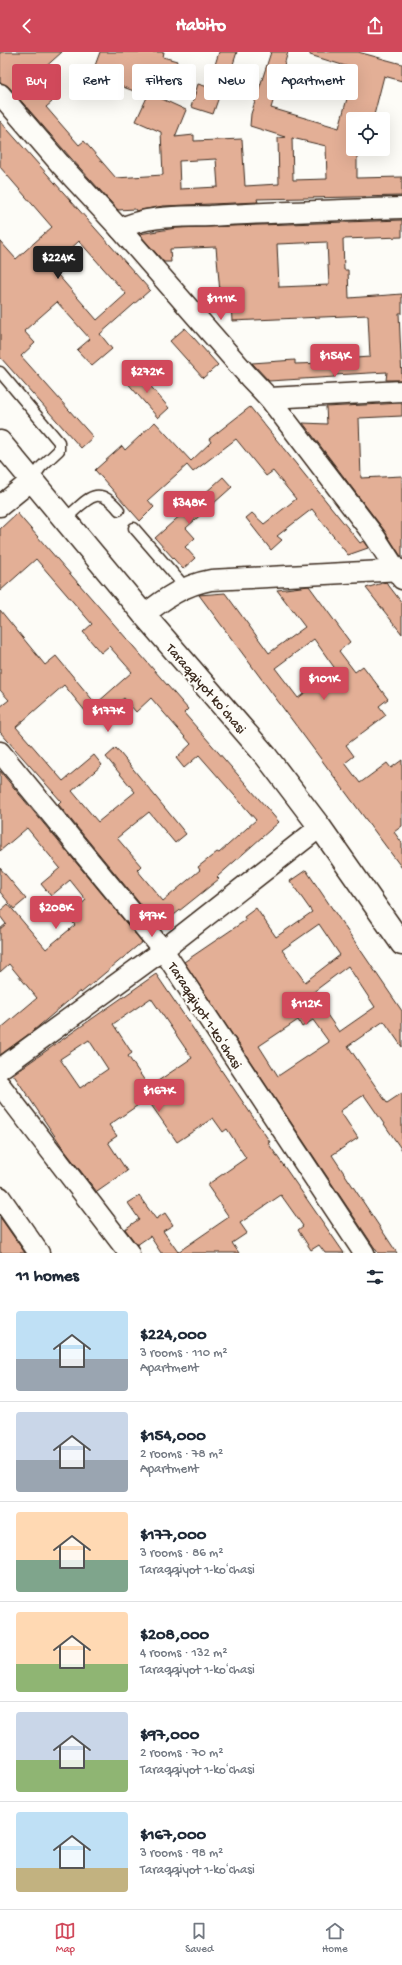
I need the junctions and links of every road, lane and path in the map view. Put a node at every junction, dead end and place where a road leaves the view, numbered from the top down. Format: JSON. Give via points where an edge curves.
{"nodes":[{"id":1,"x":0,"y":94,"type":"edge"},
{"id":2,"x":402,"y":208,"type":"edge"},
{"id":3,"x":120,"y":229,"type":"junction"},
{"id":4,"x":0,"y":372,"type":"edge"},
{"id":5,"x":402,"y":390,"type":"edge"},
{"id":6,"x":269,"y":398,"type":"junction"},
{"id":7,"x":0,"y":442,"type":"edge"},
{"id":8,"x":32,"y":480,"type":"junction"},
{"id":9,"x":0,"y":506,"type":"edge"},
{"id":10,"x":119,"y":510,"type":"dead end"},
{"id":11,"x":65,"y":519,"type":"junction"},
{"id":12,"x":134,"y":528,"type":"dead end"},
{"id":13,"x":400,"y":573,"type":"edge"},
{"id":14,"x":186,"y":587,"type":"junction"},
{"id":15,"x":144,"y":615,"type":"junction"},
{"id":16,"x":0,"y":752,"type":"edge"},
{"id":17,"x":320,"y":827,"type":"junction"},
{"id":18,"x":402,"y":944,"type":"edge"},
{"id":19,"x":163,"y":950,"type":"junction"},
{"id":20,"x":0,"y":1069,"type":"edge"},
{"id":21,"x":0,"y":1085,"type":"edge"},
{"id":22,"x":0,"y":1197,"type":"edge"},
{"id":23,"x":39,"y":1253,"type":"edge"},
{"id":24,"x":129,"y":1253,"type":"edge"},
{"id":25,"x":364,"y":1253,"type":"edge"}],
"edges":[{"from":1,"to":3,"type":"street"},
{"from":2,"to":3,"type":"street","via":[[160,219],[130,224]]},
{"from":3,"to":6,"type":"street"},
{"from":4,"to":8,"type":"lane","via":[[59,442],[59,450],[41,467]]},
{"from":5,"to":6,"type":"street"},
{"from":6,"to":13,"type":"street"},
{"from":7,"to":8,"type":"street","name":"Taraqqiyot koʻchasi"},
{"from":8,"to":9,"type":"street"},
{"from":8,"to":11,"type":"street","name":"Taraqqiyot koʻchasi"},
{"from":10,"to":11,"type":"lane","via":[[111,500],[97,495]]},
{"from":11,"to":15,"type":"street","name":"Taraqqiyot koʻchasi"},
{"from":12,"to":14,"type":"lane"},
{"from":13,"to":14,"type":"street","via":[[211,580]]},
{"from":14,"to":15,"type":"street","via":[[172,593]]},
{"from":15,"to":17,"type":"street","name":"Taraqqiyot koʻchasi","via":[[266,756]]},
{"from":16,"to":19,"type":"street","name":"Taraqqiyot 1-koʻchasi"},
{"from":17,"to":18,"type":"street","name":"Taraqqiyot koʻchasi"},
{"from":17,"to":19,"type":"street"},
{"from":19,"to":20,"type":"street"},
{"from":19,"to":25,"type":"street","name":"Taraqqiyot 1-koʻchasi"},
{"from":21,"to":24,"type":"street"},
{"from":22,"to":23,"type":"street"}]}
